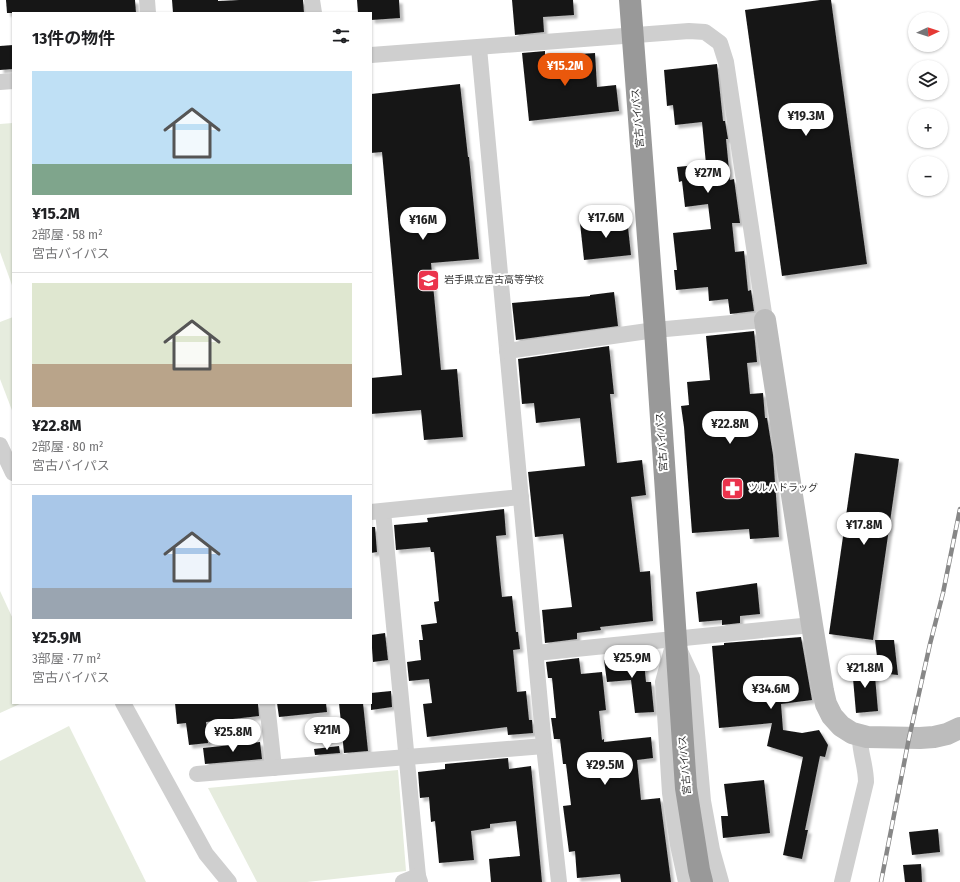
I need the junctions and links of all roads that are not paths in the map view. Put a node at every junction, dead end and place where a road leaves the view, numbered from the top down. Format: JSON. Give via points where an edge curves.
{"nodes":[{"id":1,"x":147,"y":0,"type":"edge"},
{"id":2,"x":312,"y":0,"type":"edge"},
{"id":3,"x":630,"y":0,"type":"edge"},
{"id":4,"x":148,"y":12,"type":"edge"},
{"id":5,"x":314,"y":12,"type":"edge"},
{"id":6,"x":631,"y":35,"type":"junction"},
{"id":7,"x":479,"y":48,"type":"junction"},
{"id":8,"x":372,"y":55,"type":"edge"},
{"id":9,"x":12,"y":81,"type":"edge"},
{"id":10,"x":0,"y":82,"type":"edge"},
{"id":11,"x":765,"y":320,"type":"junction"},
{"id":12,"x":655,"y":330,"type":"junction"},
{"id":13,"x":507,"y":351,"type":"junction"},
{"id":14,"x":0,"y":445,"type":"edge"},
{"id":15,"x":12,"y":471,"type":"edge"},
{"id":16,"x":521,"y":497,"type":"junction"},
{"id":17,"x":377,"y":512,"type":"edge"},
{"id":18,"x":812,"y":625,"type":"junction"},
{"id":19,"x":675,"y":638,"type":"junction"},
{"id":20,"x":536,"y":653,"type":"junction"},
{"id":21,"x":124,"y":704,"type":"edge"},
{"id":22,"x":267,"y":704,"type":"edge"},
{"id":23,"x":960,"y":728,"type":"edge"},
{"id":24,"x":860,"y":735,"type":"junction"},
{"id":25,"x":544,"y":746,"type":"junction"},
{"id":26,"x":406,"y":757,"type":"junction"},
{"id":27,"x":274,"y":768,"type":"junction"},
{"id":28,"x":197,"y":774,"type":"dead end"},
{"id":29,"x":414,"y":880,"type":"edge"},
{"id":30,"x":229,"y":882,"type":"edge"},
{"id":31,"x":560,"y":882,"type":"edge"},
{"id":32,"x":686,"y":882,"type":"edge"},
{"id":33,"x":702,"y":882,"type":"edge"},
{"id":34,"x":721,"y":882,"type":"edge"},
{"id":35,"x":842,"y":882,"type":"edge"}],
"edges":[{"from":1,"to":4,"type":"street"},
{"from":2,"to":5,"type":"street"},
{"from":3,"to":6,"type":"highway","name":"宮古バイパス"},
{"from":6,"to":7,"type":"street"},
{"from":6,"to":11,"type":"street","via":[[705,32],[720,43],[726,62]]},
{"from":6,"to":12,"type":"highway","name":"宮古バイパス"},
{"from":7,"to":8,"type":"street"},
{"from":7,"to":13,"type":"street"},
{"from":9,"to":10,"type":"street"},
{"from":11,"to":12,"type":"street"},
{"from":11,"to":18,"type":"street"},
{"from":12,"to":13,"type":"street"},
{"from":12,"to":19,"type":"highway","name":"宮古バイパス"},
{"from":13,"to":16,"type":"street"},
{"from":14,"to":15,"type":"street"},
{"from":16,"to":17,"type":"street"},
{"from":16,"to":20,"type":"street"},
{"from":17,"to":26,"type":"street"},
{"from":18,"to":19,"type":"street"},
{"from":18,"to":24,"type":"street","via":[[826,704],[841,726]]},
{"from":19,"to":20,"type":"street"},
{"from":19,"to":32,"type":"street","via":[[662,682],[670,793]]},
{"from":19,"to":33,"type":"highway","name":"宮古バイパス","via":[[686,788]]},
{"from":19,"to":34,"type":"street","via":[[692,677],[703,801]]},
{"from":20,"to":25,"type":"street"},
{"from":21,"to":30,"type":"street","via":[[206,854]]},
{"from":22,"to":27,"type":"street"},
{"from":23,"to":24,"type":"street","via":[[947,734],[920,738]]},
{"from":24,"to":35,"type":"street","via":[[866,782]]},
{"from":25,"to":26,"type":"street"},
{"from":25,"to":31,"type":"street"},
{"from":26,"to":27,"type":"street"},
{"from":26,"to":29,"type":"street"},
{"from":27,"to":28,"type":"street"}]}
